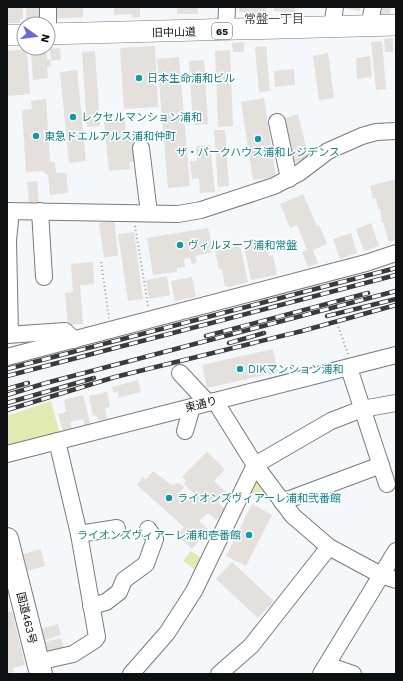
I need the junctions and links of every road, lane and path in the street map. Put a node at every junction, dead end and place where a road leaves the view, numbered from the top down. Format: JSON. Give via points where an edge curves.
{"nodes":[{"id":1,"x":227,"y":7,"type":"edge"},
{"id":2,"x":335,"y":7,"type":"edge"},
{"id":3,"x":371,"y":17,"type":"edge"},
{"id":4,"x":396,"y":25,"type":"edge"},
{"id":5,"x":332,"y":28,"type":"junction"},
{"id":6,"x":226,"y":31,"type":"junction"},
{"id":7,"x":56,"y":34,"type":"edge"},
{"id":8,"x":277,"y":122,"type":"dead end"},
{"id":9,"x":396,"y":131,"type":"edge"},
{"id":10,"x":141,"y":148,"type":"dead end"},
{"id":11,"x":289,"y":179,"type":"junction"},
{"id":12,"x":9,"y":211,"type":"edge"},
{"id":13,"x":40,"y":211,"type":"junction"},
{"id":14,"x":141,"y":213,"type":"junction"},
{"id":15,"x":396,"y":253,"type":"edge"},
{"id":16,"x":101,"y":262,"type":"dead end"},
{"id":17,"x":44,"y":277,"type":"dead end"},
{"id":18,"x":150,"y":318,"type":"junction"},
{"id":19,"x":337,"y":323,"type":"dead end"},
{"id":20,"x":110,"y":330,"type":"junction"},
{"id":21,"x":8,"y":334,"type":"edge"},
{"id":22,"x":74,"y":340,"type":"junction"},
{"id":23,"x":396,"y":355,"type":"edge"},
{"id":24,"x":7,"y":357,"type":"edge"},
{"id":25,"x":350,"y":367,"type":"junction"},
{"id":26,"x":180,"y":374,"type":"dead end"},
{"id":27,"x":212,"y":402,"type":"junction"},
{"id":28,"x":396,"y":403,"type":"edge"},
{"id":29,"x":192,"y":406,"type":"junction"},
{"id":30,"x":362,"y":409,"type":"junction"},
{"id":31,"x":185,"y":431,"type":"dead end"},
{"id":32,"x":57,"y":440,"type":"junction"},
{"id":33,"x":7,"y":454,"type":"edge"},
{"id":34,"x":255,"y":465,"type":"junction"},
{"id":35,"x":381,"y":465,"type":"junction"},
{"id":36,"x":387,"y":484,"type":"dead end"},
{"id":37,"x":282,"y":502,"type":"junction"},
{"id":38,"x":117,"y":528,"type":"dead end"},
{"id":39,"x":148,"y":530,"type":"dead end"},
{"id":40,"x":80,"y":534,"type":"junction"},
{"id":41,"x":7,"y":540,"type":"edge"},
{"id":42,"x":329,"y":547,"type":"junction"},
{"id":43,"x":396,"y":550,"type":"edge"},
{"id":44,"x":389,"y":578,"type":"edge"},
{"id":45,"x":91,"y":606,"type":"junction"},
{"id":46,"x":40,"y":668,"type":"edge"},
{"id":47,"x":324,"y":669,"type":"edge"},
{"id":48,"x":132,"y":674,"type":"edge"},
{"id":49,"x":219,"y":674,"type":"edge"},
{"id":50,"x":353,"y":674,"type":"edge"}],
"edges":[{"from":1,"to":6,"type":"street"},
{"from":2,"to":5,"type":"street"},
{"from":3,"to":4,"type":"main road","name":"旧中山道","number":"65"},
{"from":3,"to":5,"type":"main road","name":"旧中山道","number":"65"},
{"from":5,"to":6,"type":"main road","name":"旧中山道","number":"65"},
{"from":6,"to":7,"type":"main road","name":"旧中山道","number":"65"},
{"from":8,"to":11,"type":"street"},
{"from":9,"to":11,"type":"street","via":[[362,136],[328,151]]},
{"from":10,"to":14,"type":"street"},
{"from":11,"to":14,"type":"street","via":[[201,210],[178,214]]},
{"from":12,"to":13,"type":"street"},
{"from":12,"to":21,"type":"street"},
{"from":13,"to":14,"type":"street"},
{"from":13,"to":17,"type":"street"},
{"from":14,"to":18,"type":"path"},
{"from":15,"to":18,"type":"street","via":[[366,263]]},
{"from":16,"to":20,"type":"path"},
{"from":18,"to":20,"type":"street"},
{"from":19,"to":25,"type":"path"},
{"from":20,"to":22,"type":"street"},
{"from":21,"to":22,"type":"street","via":[[65,331]]},
{"from":22,"to":24,"type":"street"},
{"from":23,"to":25,"type":"street","name":"東通り"},
{"from":25,"to":27,"type":"street","name":"東通り"},
{"from":25,"to":30,"type":"street"},
{"from":26,"to":27,"type":"street"},
{"from":27,"to":29,"type":"street","name":"東通り"},
{"from":27,"to":34,"type":"street"},
{"from":28,"to":30,"type":"street"},
{"from":29,"to":31,"type":"street"},
{"from":29,"to":32,"type":"street","name":"東通り"},
{"from":30,"to":34,"type":"street","via":[[332,421]]},
{"from":30,"to":35,"type":"street"},
{"from":32,"to":33,"type":"street","name":"東通り"},
{"from":32,"to":40,"type":"street"},
{"from":34,"to":37,"type":"street"},
{"from":34,"to":48,"type":"street","via":[[194,591],[167,633]]},
{"from":35,"to":36,"type":"street"},
{"from":35,"to":37,"type":"street"},
{"from":37,"to":42,"type":"street","via":[[293,516]]},
{"from":38,"to":40,"type":"street"},
{"from":39,"to":45,"type":"street","via":[[155,540],[146,564],[124,580],[119,592],[106,602]]},
{"from":40,"to":45,"type":"street"},
{"from":41,"to":46,"type":"highway","name":"国道463号"},
{"from":42,"to":44,"type":"street"},
{"from":42,"to":49,"type":"street","via":[[252,646]]},
{"from":43,"to":44,"type":"street"},
{"from":44,"to":47,"type":"street"},
{"from":45,"to":46,"type":"street","via":[[97,637],[95,640],[73,654]]},
{"from":47,"to":50,"type":"street"}]}
